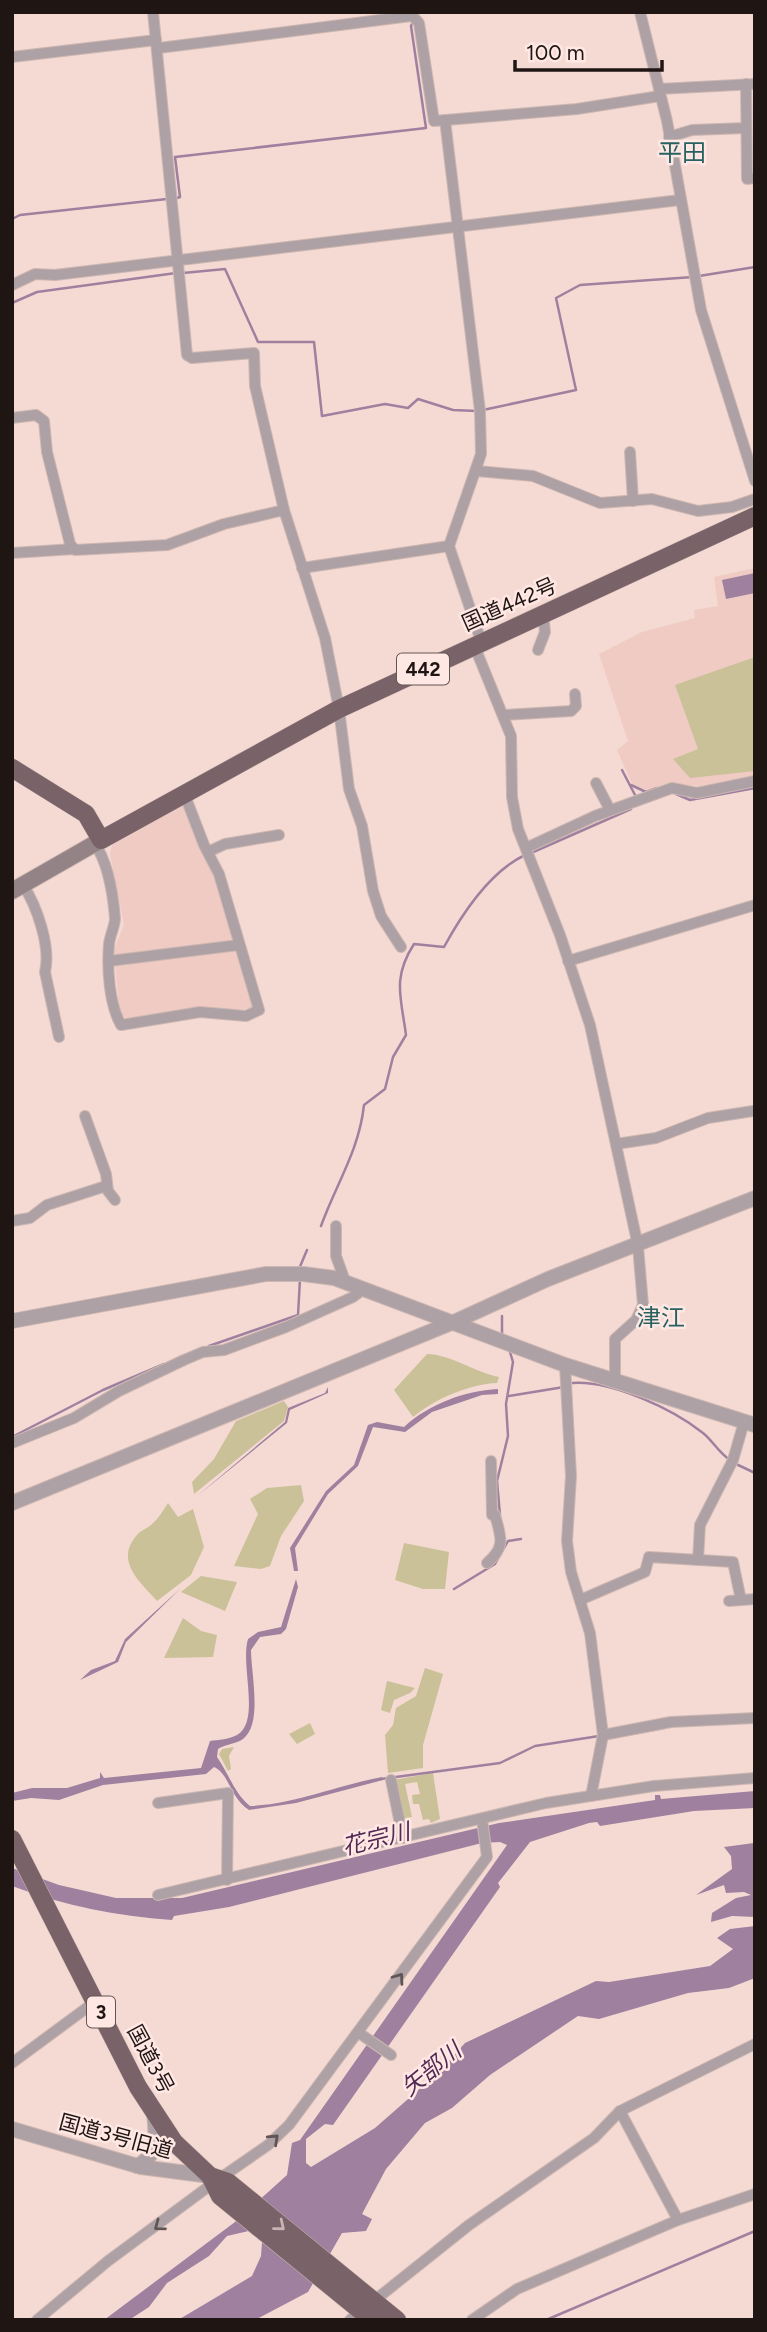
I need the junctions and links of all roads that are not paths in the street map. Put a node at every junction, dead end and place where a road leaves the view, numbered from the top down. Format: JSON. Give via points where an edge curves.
{"nodes":[{"id":1,"x":153,"y":12,"type":"edge"},
{"id":2,"x":640,"y":12,"type":"edge"},
{"id":3,"x":410,"y":14,"type":"edge"},
{"id":4,"x":157,"y":44,"type":"junction"},
{"id":5,"x":12,"y":57,"type":"edge"},
{"id":6,"x":750,"y":84,"type":"edge"},
{"id":7,"x":660,"y":92,"type":"junction"},
{"id":8,"x":445,"y":120,"type":"junction"},
{"id":9,"x":746,"y":128,"type":"junction"},
{"id":10,"x":669,"y":137,"type":"junction"},
{"id":11,"x":755,"y":178,"type":"edge"},
{"id":12,"x":680,"y":200,"type":"junction"},
{"id":13,"x":458,"y":227,"type":"junction"},
{"id":14,"x":178,"y":260,"type":"junction"},
{"id":15,"x":12,"y":285,"type":"edge"},
{"id":16,"x":12,"y":418,"type":"edge"},
{"id":17,"x":480,"y":446,"type":"junction"},
{"id":18,"x":466,"y":448,"type":"dead end"},
{"id":19,"x":630,"y":452,"type":"dead end"},
{"id":20,"x":477,"y":471,"type":"junction"},
{"id":21,"x":755,"y":481,"type":"edge"},
{"id":22,"x":755,"y":499,"type":"edge"},
{"id":23,"x":633,"y":501,"type":"junction"},
{"id":24,"x":284,"y":510,"type":"junction"},
{"id":25,"x":755,"y":516,"type":"edge"},
{"id":26,"x":449,"y":546,"type":"junction"},
{"id":27,"x":74,"y":549,"type":"junction"},
{"id":28,"x":12,"y":553,"type":"edge"},
{"id":29,"x":302,"y":568,"type":"junction"},
{"id":30,"x":543,"y":614,"type":"junction"},
{"id":31,"x":478,"y":643,"type":"junction"},
{"id":32,"x":538,"y":650,"type":"dead end"},
{"id":33,"x":575,"y":694,"type":"dead end"},
{"id":34,"x":339,"y":709,"type":"junction"},
{"id":35,"x":505,"y":715,"type":"junction"},
{"id":36,"x":12,"y":768,"type":"edge"},
{"id":37,"x":755,"y":781,"type":"edge"},
{"id":38,"x":596,"y":783,"type":"dead end"},
{"id":39,"x":184,"y":793,"type":"junction"},
{"id":40,"x":610,"y":810,"type":"junction"},
{"id":41,"x":279,"y":835,"type":"dead end"},
{"id":42,"x":98,"y":842,"type":"junction"},
{"id":43,"x":208,"y":852,"type":"junction"},
{"id":44,"x":528,"y":852,"type":"junction"},
{"id":45,"x":18,"y":888,"type":"edge"},
{"id":46,"x":755,"y":905,"type":"edge"},
{"id":47,"x":239,"y":945,"type":"junction"},
{"id":48,"x":401,"y":947,"type":"dead end"},
{"id":49,"x":109,"y":961,"type":"junction"},
{"id":50,"x":568,"y":961,"type":"junction"},
{"id":51,"x":59,"y":1037,"type":"dead end"},
{"id":52,"x":753,"y":1111,"type":"edge"},
{"id":53,"x":85,"y":1116,"type":"dead end"},
{"id":54,"x":616,"y":1143,"type":"junction"},
{"id":55,"x":106,"y":1186,"type":"junction"},
{"id":56,"x":755,"y":1198,"type":"edge"},
{"id":57,"x":115,"y":1200,"type":"dead end"},
{"id":58,"x":12,"y":1221,"type":"edge"},
{"id":59,"x":336,"y":1226,"type":"dead end"},
{"id":60,"x":638,"y":1246,"type":"junction"},
{"id":61,"x":345,"y":1281,"type":"junction"},
{"id":62,"x":365,"y":1288,"type":"junction"},
{"id":63,"x":12,"y":1321,"type":"edge"},
{"id":64,"x":456,"y":1321,"type":"junction"},
{"id":65,"x":565,"y":1366,"type":"junction"},
{"id":66,"x":615,"y":1381,"type":"junction"},
{"id":67,"x":750,"y":1423,"type":"edge"},
{"id":68,"x":12,"y":1443,"type":"edge"},
{"id":69,"x":491,"y":1461,"type":"dead end"},
{"id":70,"x":12,"y":1503,"type":"edge"},
{"id":71,"x":698,"y":1560,"type":"junction"},
{"id":72,"x":487,"y":1563,"type":"dead end"},
{"id":73,"x":580,"y":1600,"type":"junction"},
{"id":74,"x":741,"y":1600,"type":"junction"},
{"id":75,"x":755,"y":1600,"type":"edge"},
{"id":76,"x":729,"y":1601,"type":"dead end"},
{"id":77,"x":755,"y":1718,"type":"edge"},
{"id":78,"x":603,"y":1735,"type":"junction"},
{"id":79,"x":755,"y":1778,"type":"edge"},
{"id":80,"x":391,"y":1780,"type":"dead end"},
{"id":81,"x":591,"y":1796,"type":"junction"},
{"id":82,"x":164,"y":1799,"type":"dead end"},
{"id":83,"x":482,"y":1819,"type":"junction"},
{"id":84,"x":403,"y":1838,"type":"junction"},
{"id":85,"x":12,"y":1839,"type":"edge"},
{"id":86,"x":227,"y":1880,"type":"junction"},
{"id":87,"x":158,"y":1895,"type":"dead end"},
{"id":88,"x":96,"y":2001,"type":"junction"},
{"id":89,"x":359,"y":2033,"type":"junction"},
{"id":90,"x":755,"y":2044,"type":"edge"},
{"id":91,"x":391,"y":2055,"type":"dead end"},
{"id":92,"x":12,"y":2063,"type":"edge"},
{"id":93,"x":153,"y":2111,"type":"junction"},
{"id":94,"x":620,"y":2111,"type":"junction"},
{"id":95,"x":12,"y":2129,"type":"edge"},
{"id":96,"x":136,"y":2166,"type":"junction"},
{"id":97,"x":218,"y":2184,"type":"junction"},
{"id":98,"x":755,"y":2194,"type":"edge"},
{"id":99,"x":678,"y":2220,"type":"junction"},
{"id":100,"x":361,"y":2308,"type":"edge"},
{"id":101,"x":37,"y":2320,"type":"edge"},
{"id":102,"x":397,"y":2320,"type":"edge"},
{"id":103,"x":472,"y":2320,"type":"edge"}],
"edges":[{"from":1,"to":4,"type":"street"},
{"from":2,"to":7,"type":"street"},
{"from":3,"to":4,"type":"street"},
{"from":3,"to":8,"type":"street","via":[[419,23],[434,121]]},
{"from":4,"to":5,"type":"street"},
{"from":4,"to":14,"type":"street"},
{"from":6,"to":7,"type":"street"},
{"from":6,"to":9,"type":"street"},
{"from":7,"to":8,"type":"street","via":[[578,109]]},
{"from":7,"to":10,"type":"street"},
{"from":8,"to":13,"type":"street"},
{"from":9,"to":10,"type":"street","via":[[692,130]]},
{"from":9,"to":11,"type":"street","via":[[747,179]]},
{"from":10,"to":12,"type":"street"},
{"from":12,"to":13,"type":"street"},
{"from":12,"to":21,"type":"street","via":[[701,310]]},
{"from":13,"to":14,"type":"street"},
{"from":13,"to":17,"type":"street"},
{"from":14,"to":15,"type":"street","via":[[35,274]]},
{"from":14,"to":24,"type":"street","via":[[187,355],[254,353],[255,386]]},
{"from":16,"to":27,"type":"street","via":[[36,415],[44,421],[47,452]]},
{"from":17,"to":18,"type":"street"},
{"from":17,"to":20,"type":"street"},
{"from":19,"to":23,"type":"street"},
{"from":20,"to":23,"type":"street","via":[[533,476],[600,503]]},
{"from":20,"to":26,"type":"street"},
{"from":22,"to":23,"type":"street","via":[[698,511],[652,499]]},
{"from":24,"to":27,"type":"street","via":[[224,524],[167,545]]},
{"from":24,"to":29,"type":"street"},
{"from":25,"to":30,"type":"highway","name":"国道442号","number":"442"},
{"from":26,"to":29,"type":"street"},
{"from":26,"to":31,"type":"street"},
{"from":27,"to":28,"type":"street"},
{"from":29,"to":34,"type":"street","via":[[325,638]]},
{"from":30,"to":31,"type":"highway","name":"国道442号","number":"442"},
{"from":30,"to":32,"type":"street","via":[[545,632]]},
{"from":31,"to":34,"type":"highway","name":"国道442号","number":"442"},
{"from":31,"to":35,"type":"street"},
{"from":33,"to":35,"type":"street","via":[[576,706],[571,711]]},
{"from":34,"to":39,"type":"highway","name":"国道442号","number":"442"},
{"from":34,"to":48,"type":"street","via":[[349,789],[362,826],[373,891],[381,916]]},
{"from":35,"to":44,"type":"street","via":[[511,736],[512,797]]},
{"from":36,"to":42,"type":"highway","via":[[86,814]]},
{"from":37,"to":40,"type":"street","via":[[697,793],[672,788]]},
{"from":38,"to":40,"type":"street"},
{"from":39,"to":42,"type":"highway","name":"国道442号","number":"442"},
{"from":39,"to":43,"type":"street"},
{"from":40,"to":44,"type":"street"},
{"from":41,"to":43,"type":"street","via":[[225,844]]},
{"from":42,"to":45,"type":"main road"},
{"from":42,"to":49,"type":"street","via":[[115,921]]},
{"from":43,"to":47,"type":"street"},
{"from":44,"to":50,"type":"street"},
{"from":45,"to":51,"type":"street","via":[[31,897],[41,932]]},
{"from":46,"to":50,"type":"street"},
{"from":47,"to":49,"type":"street"},
{"from":47,"to":49,"type":"street","via":[[259,1010],[246,1016],[200,1012],[121,1025],[115,1013]]},
{"from":50,"to":54,"type":"street","via":[[590,1026]]},
{"from":52,"to":54,"type":"street","via":[[708,1118],[656,1138]]},
{"from":53,"to":55,"type":"street"},
{"from":54,"to":60,"type":"street"},
{"from":55,"to":57,"type":"street"},
{"from":55,"to":58,"type":"street"},
{"from":56,"to":60,"type":"street"},
{"from":59,"to":61,"type":"street","via":[[336,1256]]},
{"from":60,"to":64,"type":"street","via":[[548,1279]]},
{"from":60,"to":66,"type":"street","via":[[643,1306],[636,1320],[615,1339]]},
{"from":61,"to":62,"type":"street"},
{"from":61,"to":63,"type":"street","via":[[266,1274]]},
{"from":62,"to":64,"type":"street"},
{"from":62,"to":68,"type":"street","via":[[286,1327],[184,1360],[74,1418]]},
{"from":64,"to":65,"type":"street"},
{"from":64,"to":70,"type":"street"},
{"from":65,"to":66,"type":"street"},
{"from":65,"to":73,"type":"street","via":[[571,1476],[568,1541]]},
{"from":66,"to":67,"type":"street"},
{"from":67,"to":71,"type":"street","via":[[700,1525]]},
{"from":69,"to":72,"type":"street","via":[[492,1515],[503,1540]]},
{"from":71,"to":73,"type":"street","via":[[649,1557],[645,1572]]},
{"from":71,"to":74,"type":"street","via":[[733,1562]]},
{"from":73,"to":78,"type":"street","via":[[590,1633]]},
{"from":74,"to":75,"type":"street"},
{"from":74,"to":76,"type":"street"},
{"from":77,"to":78,"type":"street","via":[[671,1721]]},
{"from":78,"to":81,"type":"street"},
{"from":79,"to":81,"type":"street"},
{"from":80,"to":84,"type":"street"},
{"from":81,"to":83,"type":"street"},
{"from":82,"to":86,"type":"street","via":[[228,1793]]},
{"from":83,"to":84,"type":"street"},
{"from":89,"to":83,"type":"street","one_way":true,"via":[[487,1857]]},
{"from":84,"to":86,"type":"street"},
{"from":85,"to":88,"type":"highway","name":"国道3号","number":"3"},
{"from":86,"to":87,"type":"street"},
{"from":88,"to":92,"type":"street"},
{"from":88,"to":93,"type":"highway","name":"国道3号","number":"3"},
{"from":89,"to":91,"type":"street"},
{"from":97,"to":89,"type":"street","one_way":true,"via":[[289,2124]]},
{"from":90,"to":94,"type":"street"},
{"from":93,"to":96,"type":"street","via":[[156,2147]]},
{"from":93,"to":97,"type":"highway","name":"国道3号","number":"3","via":[[174,2142]]},
{"from":94,"to":99,"type":"street"},
{"from":94,"to":100,"type":"street","via":[[594,2138]]},
{"from":95,"to":96,"type":"street","name":"国道3号旧道"},
{"from":96,"to":97,"type":"street","name":"国道3号旧道"},
{"from":97,"to":100,"type":"highway","name":"国道3号","number":"3"},
{"from":97,"to":101,"type":"street","one_way":true,"via":[[108,2261]]},
{"from":98,"to":99,"type":"street"},
{"from":99,"to":103,"type":"street","via":[[517,2290]]},
{"from":100,"to":102,"type":"highway","name":"国道3号","number":"3"}]}
